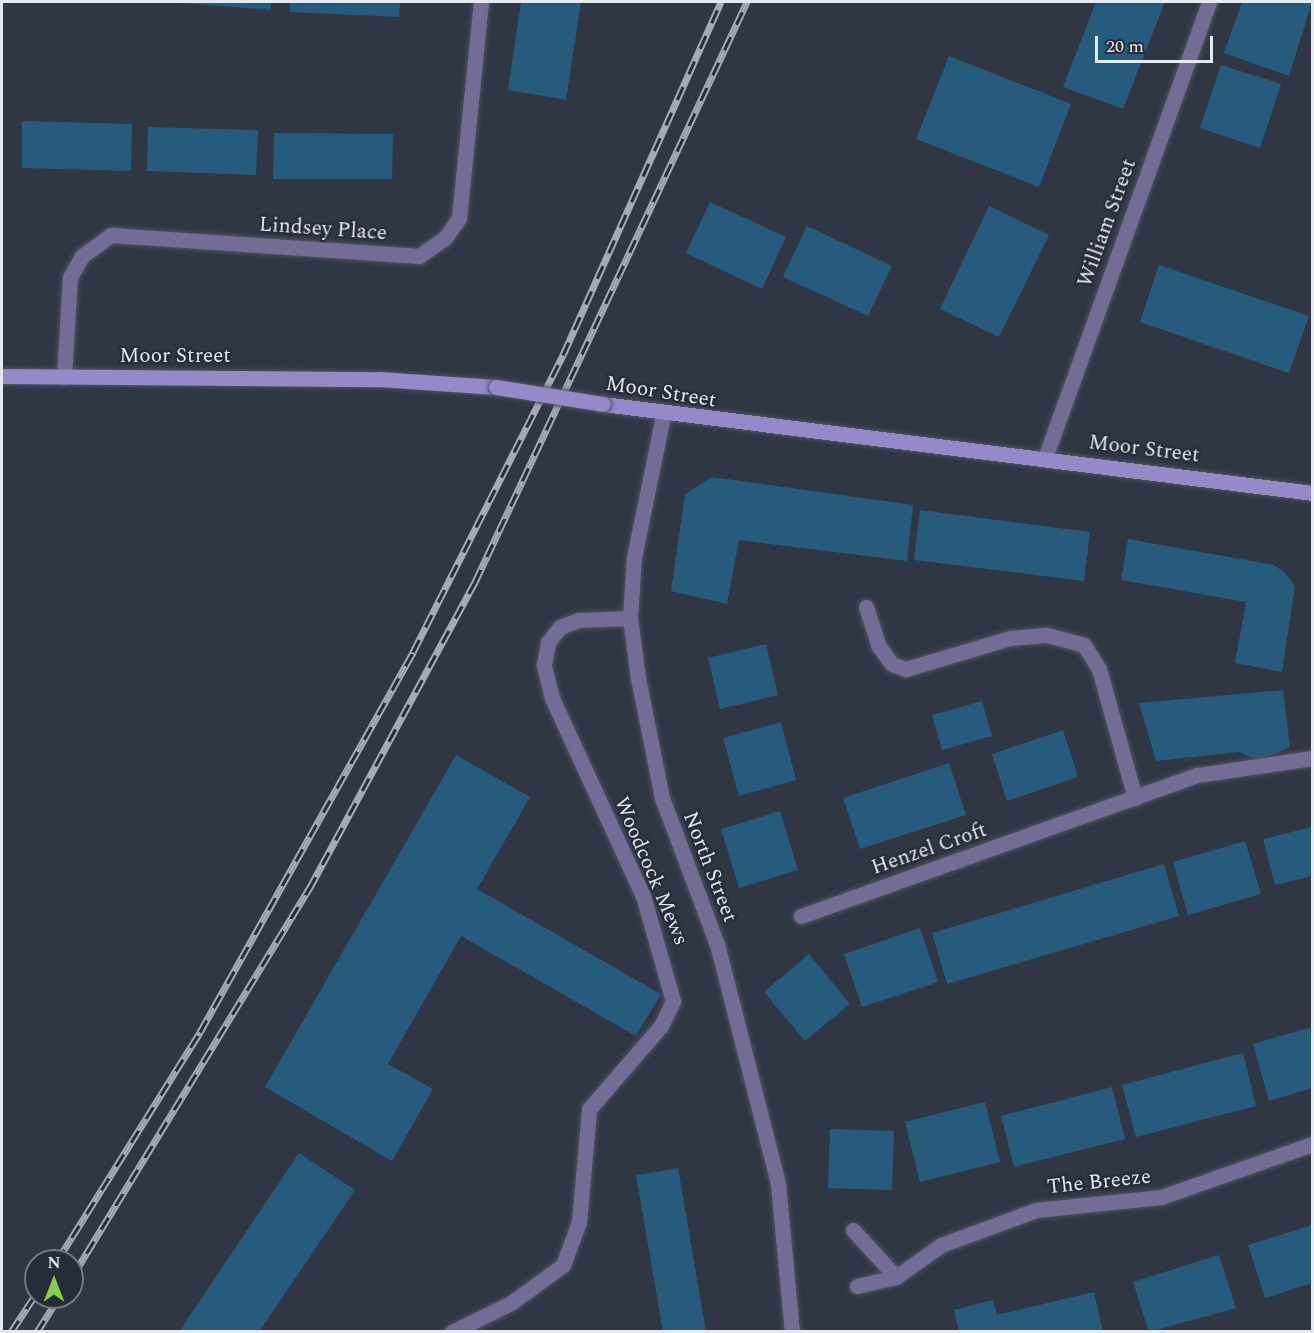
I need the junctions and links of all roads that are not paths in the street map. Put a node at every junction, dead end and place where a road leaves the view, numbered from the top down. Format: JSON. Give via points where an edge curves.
{"nodes":[{"id":1,"x":481,"y":2,"type":"edge"},
{"id":2,"x":1209,"y":2,"type":"edge"},
{"id":3,"x":2,"y":376,"type":"edge"},
{"id":4,"x":64,"y":377,"type":"junction"},
{"id":5,"x":663,"y":416,"type":"junction"},
{"id":6,"x":1045,"y":458,"type":"junction"},
{"id":7,"x":1312,"y":493,"type":"edge"},
{"id":8,"x":866,"y":607,"type":"dead end"},
{"id":9,"x":630,"y":618,"type":"junction"},
{"id":10,"x":1312,"y":758,"type":"edge"},
{"id":11,"x":1136,"y":798,"type":"junction"},
{"id":12,"x":801,"y":915,"type":"dead end"},
{"id":13,"x":1312,"y":1144,"type":"edge"},
{"id":14,"x":853,"y":1230,"type":"dead end"},
{"id":15,"x":896,"y":1277,"type":"junction"},
{"id":16,"x":857,"y":1286,"type":"dead end"},
{"id":17,"x":452,"y":1332,"type":"edge"},
{"id":18,"x":792,"y":1332,"type":"edge"}],
"edges":[{"from":1,"to":4,"type":"street","name":"Lindsey Place","via":[[459,218],[445,238],[418,256],[111,235],[82,256],[70,277]]},
{"from":2,"to":6,"type":"street","name":"William Street"},
{"from":3,"to":4,"type":"street","name":"Moor Street"},
{"from":4,"to":5,"type":"street","name":"Moor Street","bridge":true,"via":[[380,379],[496,387]]},
{"from":5,"to":6,"type":"street","name":"Moor Street"},
{"from":5,"to":9,"type":"street","name":"North Street","via":[[634,557]]},
{"from":6,"to":7,"type":"street","name":"Moor Street"},
{"from":8,"to":11,"type":"street","via":[[878,645],[892,664],[906,669],[1010,638],[1047,635],[1084,645],[1099,669]]},
{"from":9,"to":17,"type":"street","name":"Woodcock Mews","via":[[578,620],[560,627],[548,642],[544,665],[552,698],[643,896],[674,1001],[661,1026],[589,1109],[579,1222],[563,1265],[511,1303]]},
{"from":9,"to":18,"type":"street","name":"North Street","via":[[662,798],[717,945],[778,1184]]},
{"from":10,"to":11,"type":"street","name":"Henzel Croft","via":[[1197,775]]},
{"from":11,"to":12,"type":"street","name":"Henzel Croft"},
{"from":13,"to":15,"type":"street","name":"The Breeze","via":[[1161,1197],[1036,1210],[941,1245]]},
{"from":14,"to":15,"type":"street"},
{"from":15,"to":16,"type":"street","name":"The Breeze"}]}
